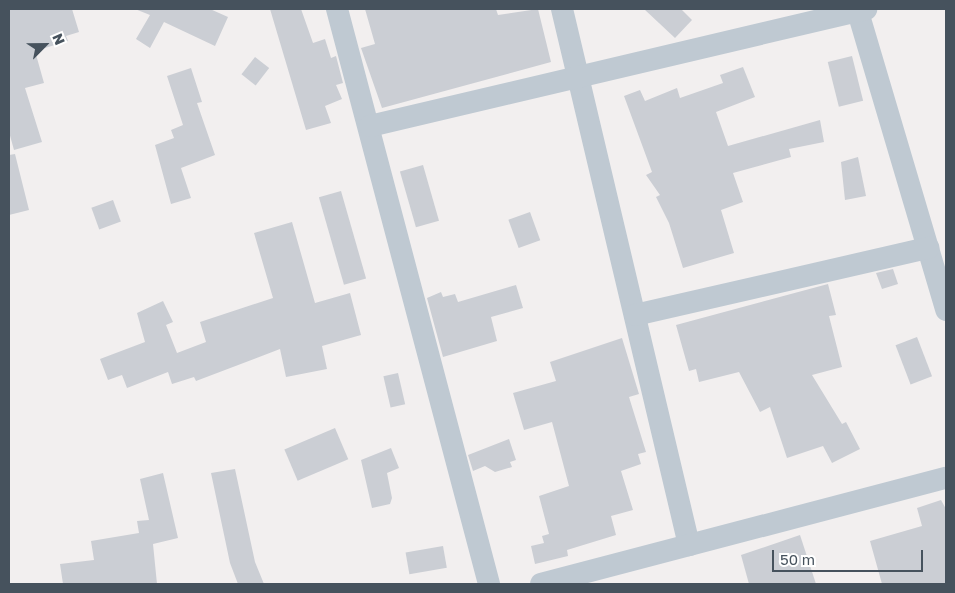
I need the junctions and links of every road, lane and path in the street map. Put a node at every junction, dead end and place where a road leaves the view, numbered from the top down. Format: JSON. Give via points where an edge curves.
{"nodes":[{"id":1,"x":337,"y":9,"type":"edge"},
{"id":2,"x":562,"y":9,"type":"edge"},
{"id":3,"x":862,"y":10,"type":"edge"},
{"id":4,"x":579,"y":76,"type":"junction"},
{"id":5,"x":370,"y":126,"type":"junction"},
{"id":6,"x":928,"y":248,"type":"junction"},
{"id":7,"x":946,"y":310,"type":"edge"},
{"id":8,"x":635,"y":315,"type":"junction"},
{"id":9,"x":946,"y":478,"type":"edge"},
{"id":10,"x":689,"y":545,"type":"junction"},
{"id":11,"x":489,"y":584,"type":"edge"},
{"id":12,"x":541,"y":584,"type":"edge"}],
"edges":[{"from":1,"to":5,"type":"street"},
{"from":2,"to":4,"type":"street"},
{"from":3,"to":4,"type":"street"},
{"from":3,"to":6,"type":"street"},
{"from":4,"to":5,"type":"street"},
{"from":4,"to":8,"type":"street"},
{"from":5,"to":11,"type":"street"},
{"from":6,"to":7,"type":"street"},
{"from":6,"to":8,"type":"street"},
{"from":8,"to":10,"type":"street"},
{"from":9,"to":10,"type":"street"},
{"from":10,"to":12,"type":"street"}]}
